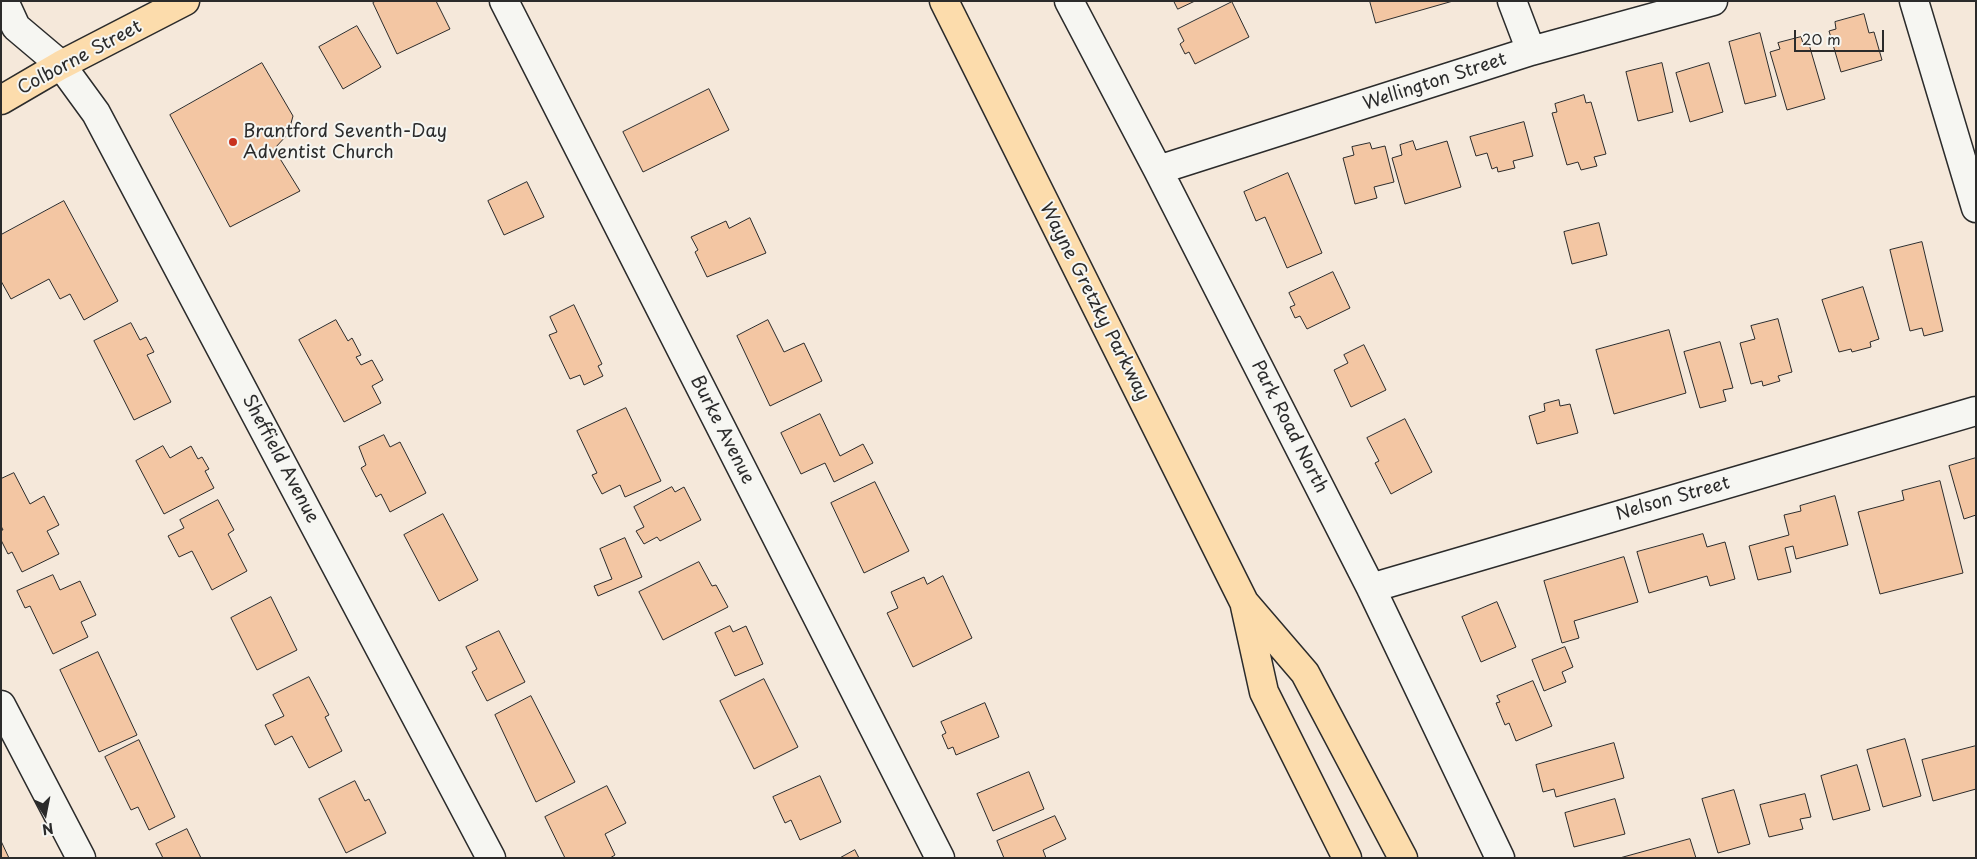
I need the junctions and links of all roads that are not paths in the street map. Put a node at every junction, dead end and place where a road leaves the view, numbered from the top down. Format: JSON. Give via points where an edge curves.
{"nodes":[{"id":1,"x":4,"y":1,"type":"edge"},
{"id":2,"x":185,"y":1,"type":"edge"},
{"id":3,"x":504,"y":1,"type":"edge"},
{"id":4,"x":944,"y":1,"type":"edge"},
{"id":5,"x":1069,"y":1,"type":"edge"},
{"id":6,"x":1512,"y":1,"type":"edge"},
{"id":7,"x":1713,"y":1,"type":"edge"},
{"id":8,"x":1914,"y":1,"type":"edge"},
{"id":9,"x":1531,"y":51,"type":"junction"},
{"id":10,"x":61,"y":65,"type":"junction"},
{"id":11,"x":1,"y":100,"type":"edge"},
{"id":12,"x":1158,"y":170,"type":"junction"},
{"id":13,"x":1976,"y":208,"type":"edge"},
{"id":14,"x":1976,"y":411,"type":"edge"},
{"id":15,"x":1371,"y":588,"type":"junction"},
{"id":16,"x":1244,"y":602,"type":"junction"},
{"id":17,"x":1,"y":705,"type":"edge"},
{"id":18,"x":81,"y":858,"type":"edge"},
{"id":19,"x":491,"y":858,"type":"edge"},
{"id":20,"x":940,"y":858,"type":"edge"},
{"id":21,"x":1347,"y":858,"type":"edge"},
{"id":22,"x":1403,"y":858,"type":"edge"},
{"id":23,"x":1500,"y":858,"type":"edge"}],
"edges":[{"from":1,"to":10,"type":"street","name":"Sheffield Avenue","via":[[16,27]]},
{"from":2,"to":10,"type":"main road","name":"Colborne Street"},
{"from":3,"to":20,"type":"street","name":"Burke Avenue"},
{"from":4,"to":16,"type":"main road","name":"Wayne Gretzky Parkway"},
{"from":5,"to":12,"type":"street","name":"Park Road North"},
{"from":6,"to":9,"type":"street"},
{"from":7,"to":9,"type":"street","name":"Wellington Street"},
{"from":8,"to":13,"type":"street"},
{"from":9,"to":12,"type":"street","name":"Wellington Street"},
{"from":10,"to":11,"type":"main road","name":"Colborne Street"},
{"from":10,"to":19,"type":"street","name":"Sheffield Avenue","via":[[96,113]]},
{"from":12,"to":15,"type":"street","name":"Park Road North"},
{"from":14,"to":15,"type":"street","name":"Nelson Street"},
{"from":15,"to":23,"type":"street","name":"Park Road North"},
{"from":16,"to":21,"type":"main road","name":"Wayne Gretzky Parkway","via":[[1264,692]]},
{"from":16,"to":22,"type":"main road","name":"Wayne Gretzky Parkway","via":[[1305,673]]},
{"from":17,"to":18,"type":"street"}]}
